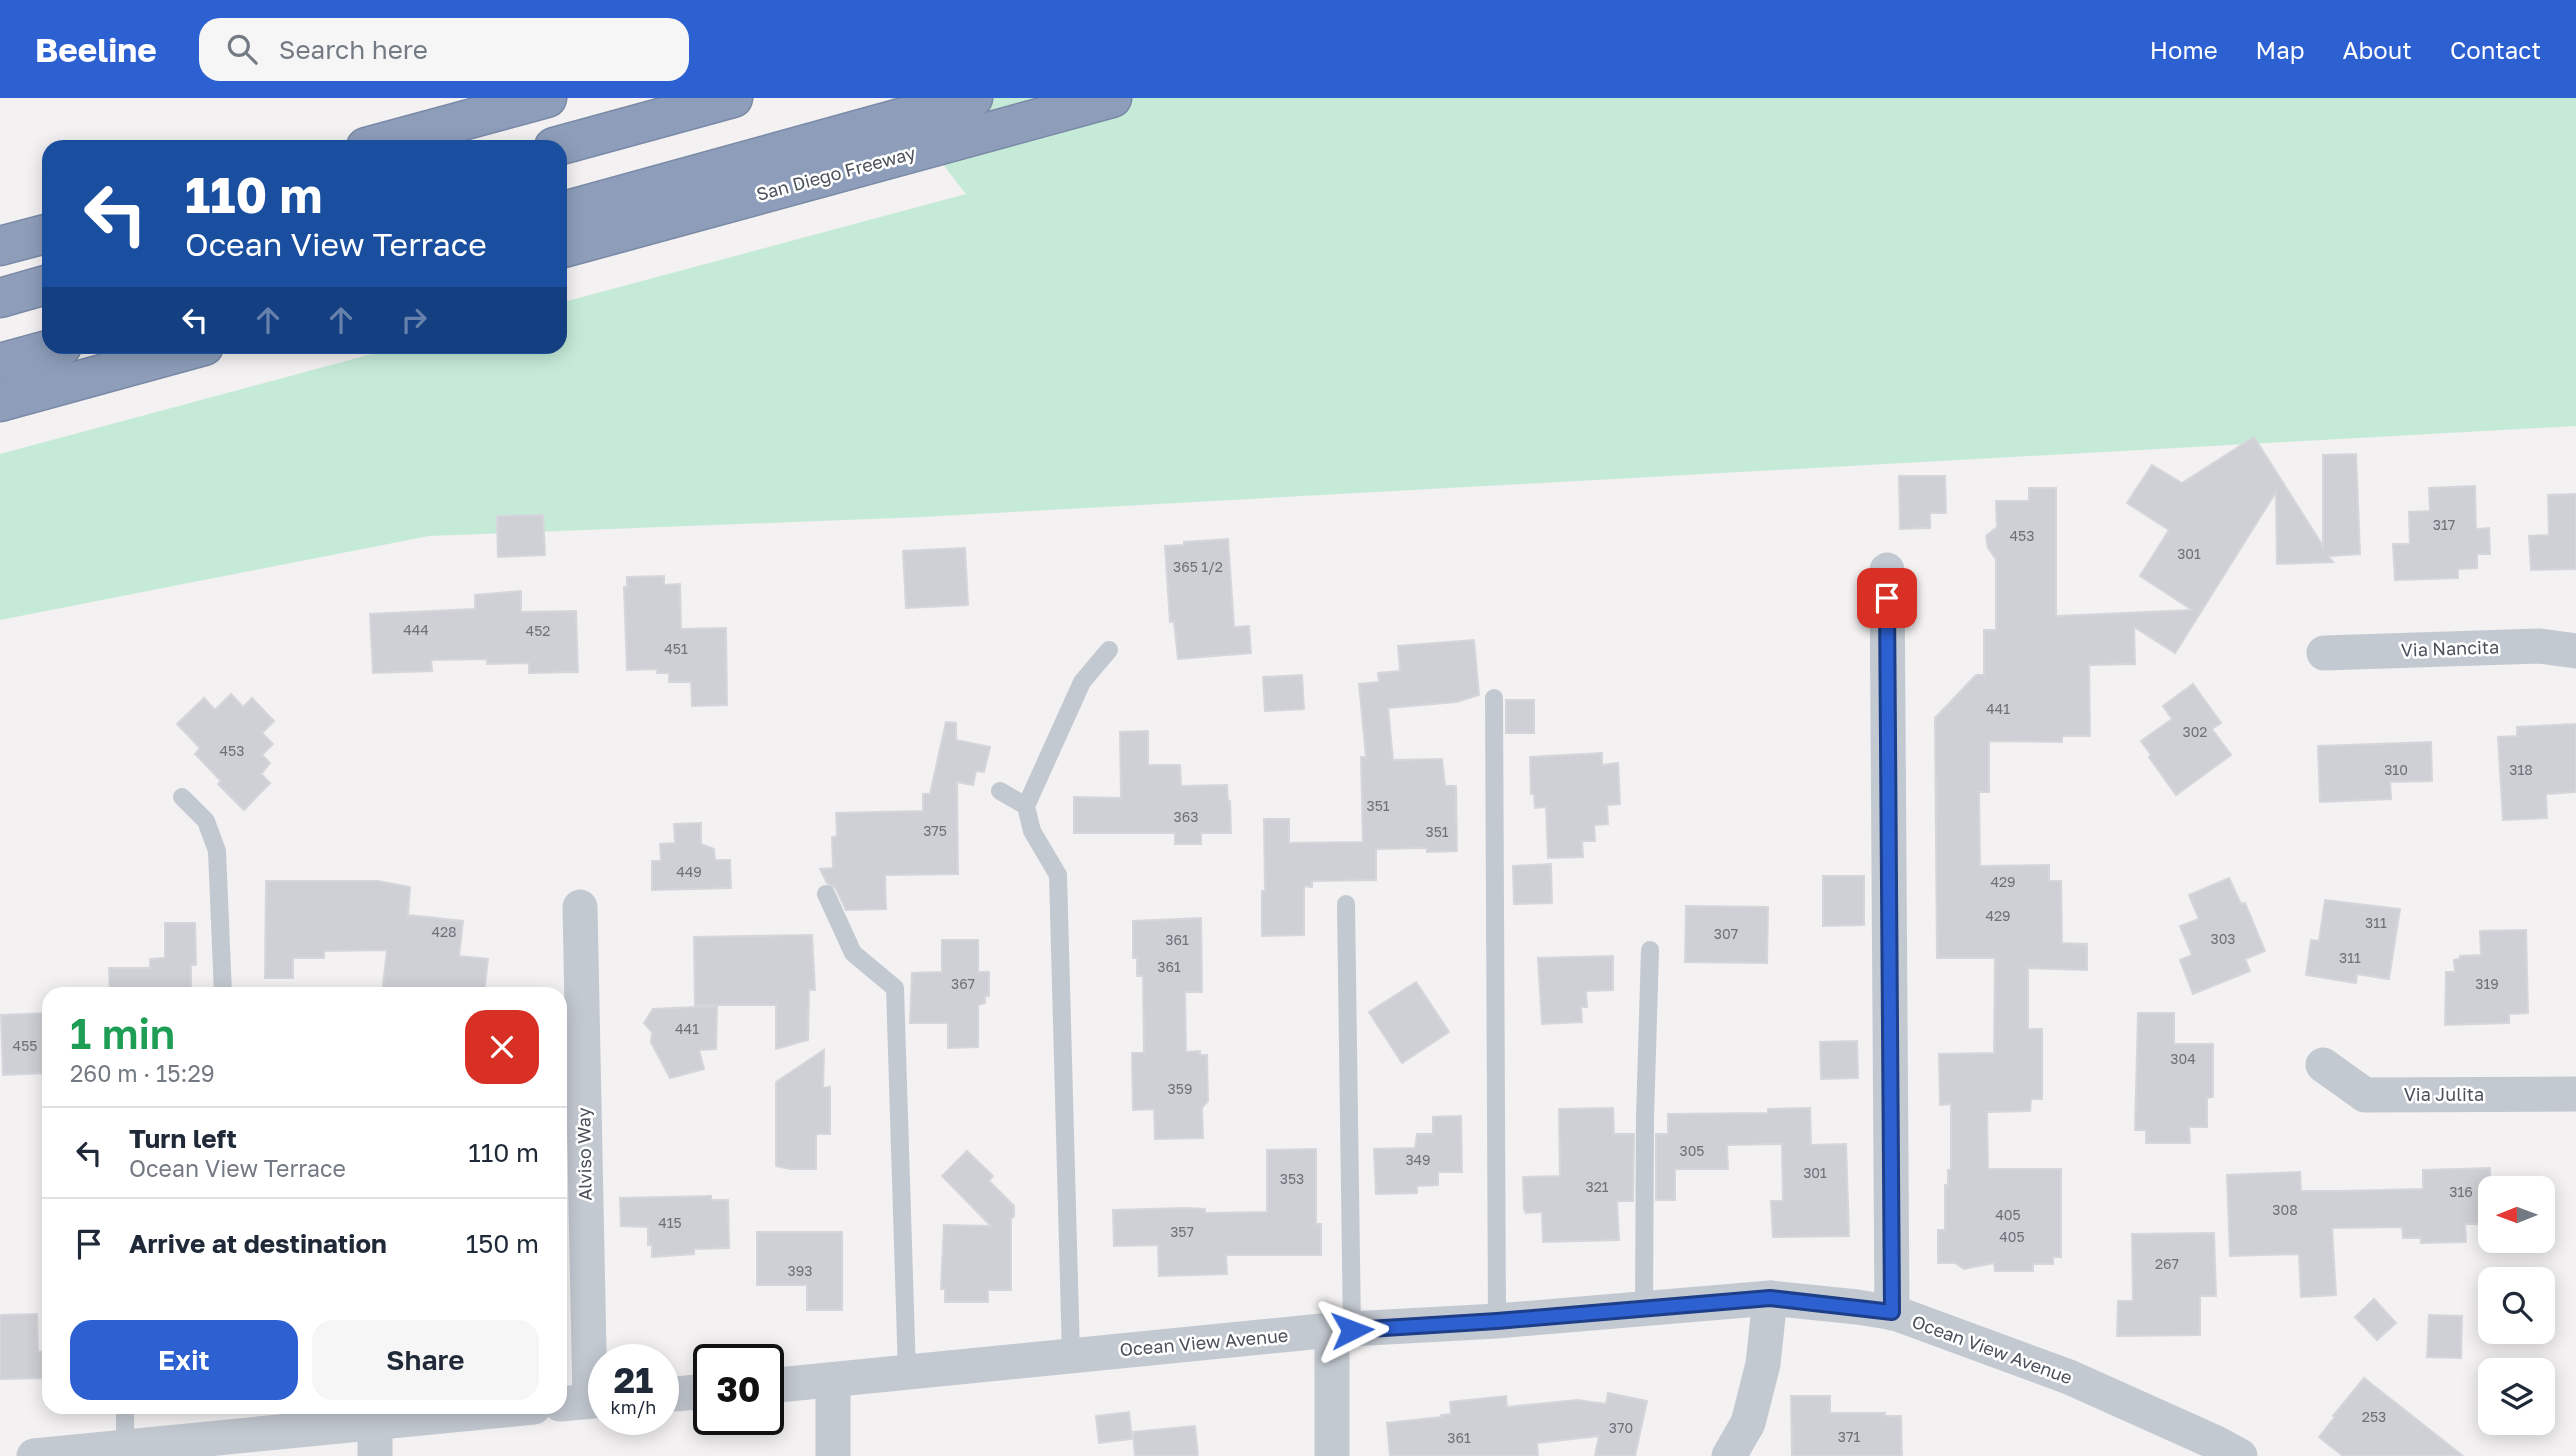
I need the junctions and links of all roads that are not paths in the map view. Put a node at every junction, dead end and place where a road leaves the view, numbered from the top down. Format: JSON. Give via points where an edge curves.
{"nodes":[{"id":1,"x":547,"y":98,"type":"edge"},
{"id":2,"x":733,"y":98,"type":"edge"},
{"id":3,"x":973,"y":98,"type":"edge"},
{"id":4,"x":1112,"y":98,"type":"edge"},
{"id":5,"x":392,"y":140,"type":"edge"},
{"id":6,"x":567,"y":143,"type":"edge"},
{"id":7,"x":567,"y":210,"type":"edge"},
{"id":8,"x":42,"y":235,"type":"edge"},
{"id":9,"x":0,"y":246,"type":"edge"},
{"id":10,"x":567,"y":247,"type":"edge"},
{"id":11,"x":42,"y":286,"type":"edge"},
{"id":12,"x":0,"y":298,"type":"edge"},
{"id":13,"x":42,"y":351,"type":"edge"},
{"id":14,"x":175,"y":354,"type":"edge"},
{"id":15,"x":0,"y":363,"type":"edge"},
{"id":16,"x":0,"y":402,"type":"edge"},
{"id":17,"x":1887,"y":570,"type":"dead end"},
{"id":18,"x":1109,"y":650,"type":"dead end"},
{"id":19,"x":2576,"y":651,"type":"edge"},
{"id":20,"x":2324,"y":653,"type":"dead end"},
{"id":21,"x":1494,"y":698,"type":"dead end"},
{"id":22,"x":1000,"y":791,"type":"dead end"},
{"id":23,"x":182,"y":797,"type":"dead end"},
{"id":24,"x":1026,"y":806,"type":"junction"},
{"id":25,"x":826,"y":894,"type":"dead end"},
{"id":26,"x":1346,"y":904,"type":"dead end"},
{"id":27,"x":580,"y":907,"type":"dead end"},
{"id":28,"x":1650,"y":950,"type":"dead end"},
{"id":29,"x":223,"y":987,"type":"edge"},
{"id":30,"x":2323,"y":1065,"type":"dead end"},
{"id":31,"x":2576,"y":1094,"type":"edge"},
{"id":32,"x":1770,"y":1298,"type":"junction"},
{"id":33,"x":1644,"y":1309,"type":"junction"},
{"id":34,"x":1892,"y":1312,"type":"junction"},
{"id":35,"x":1497,"y":1321,"type":"junction"},
{"id":36,"x":1342,"y":1330,"type":"junction"},
{"id":37,"x":1071,"y":1355,"type":"junction"},
{"id":38,"x":907,"y":1373,"type":"junction"},
{"id":39,"x":833,"y":1380,"type":"junction"},
{"id":40,"x":784,"y":1385,"type":"edge"},
{"id":41,"x":585,"y":1402,"type":"edge"},
{"id":42,"x":125,"y":1414,"type":"edge"},
{"id":43,"x":499,"y":1414,"type":"edge"},
{"id":44,"x":375,"y":1439,"type":"edge"},
{"id":45,"x":125,"y":1447,"type":"junction"},
{"id":46,"x":34,"y":1456,"type":"edge"},
{"id":47,"x":833,"y":1456,"type":"edge"},
{"id":48,"x":1332,"y":1456,"type":"edge"},
{"id":49,"x":1728,"y":1456,"type":"edge"},
{"id":50,"x":2239,"y":1456,"type":"edge"}],
"edges":[{"from":1,"to":5,"type":"highway"},
{"from":2,"to":6,"type":"highway"},
{"from":3,"to":7,"type":"highway"},
{"from":4,"to":10,"type":"highway","name":"San Diego Freeway"},
{"from":8,"to":9,"type":"highway"},
{"from":11,"to":12,"type":"highway"},
{"from":13,"to":15,"type":"highway"},
{"from":14,"to":16,"type":"highway"},
{"from":17,"to":34,"type":"street"},
{"from":18,"to":24,"type":"lane","via":[[1082,682]]},
{"from":19,"to":20,"type":"street","name":"Via Nancita","via":[[2540,646]]},
{"from":21,"to":35,"type":"lane"},
{"from":22,"to":24,"type":"lane"},
{"from":23,"to":29,"type":"lane","via":[[206,821],[217,851]]},
{"from":24,"to":37,"type":"lane","via":[[1032,831],[1058,875]]},
{"from":25,"to":38,"type":"lane","via":[[853,953],[895,988]]},
{"from":26,"to":36,"type":"lane"},
{"from":27,"to":41,"type":"street","name":"Alviso Way"},
{"from":28,"to":33,"type":"lane"},
{"from":30,"to":31,"type":"street","name":"Via Julita","via":[[2365,1095]]},
{"from":32,"to":33,"type":"street","name":"Ocean View Avenue"},
{"from":32,"to":34,"type":"street","name":"Ocean View Avenue"},
{"from":32,"to":49,"type":"street","via":[[1763,1364],[1748,1423]]},
{"from":33,"to":35,"type":"street","name":"Ocean View Avenue"},
{"from":34,"to":50,"type":"street","name":"Ocean View Avenue","via":[[2069,1377]]},
{"from":35,"to":36,"type":"street","name":"Ocean View Avenue"},
{"from":36,"to":37,"type":"street","name":"Ocean View Avenue"},
{"from":36,"to":48,"type":"street"},
{"from":37,"to":38,"type":"street","name":"Ocean View Avenue"},
{"from":38,"to":39,"type":"street","name":"Ocean View Avenue"},
{"from":39,"to":40,"type":"street","name":"Ocean View Avenue"},
{"from":39,"to":47,"type":"street"},
{"from":42,"to":45,"type":"lane"},
{"from":43,"to":44,"type":"street"},
{"from":44,"to":45,"type":"street"},
{"from":45,"to":46,"type":"street"}]}
